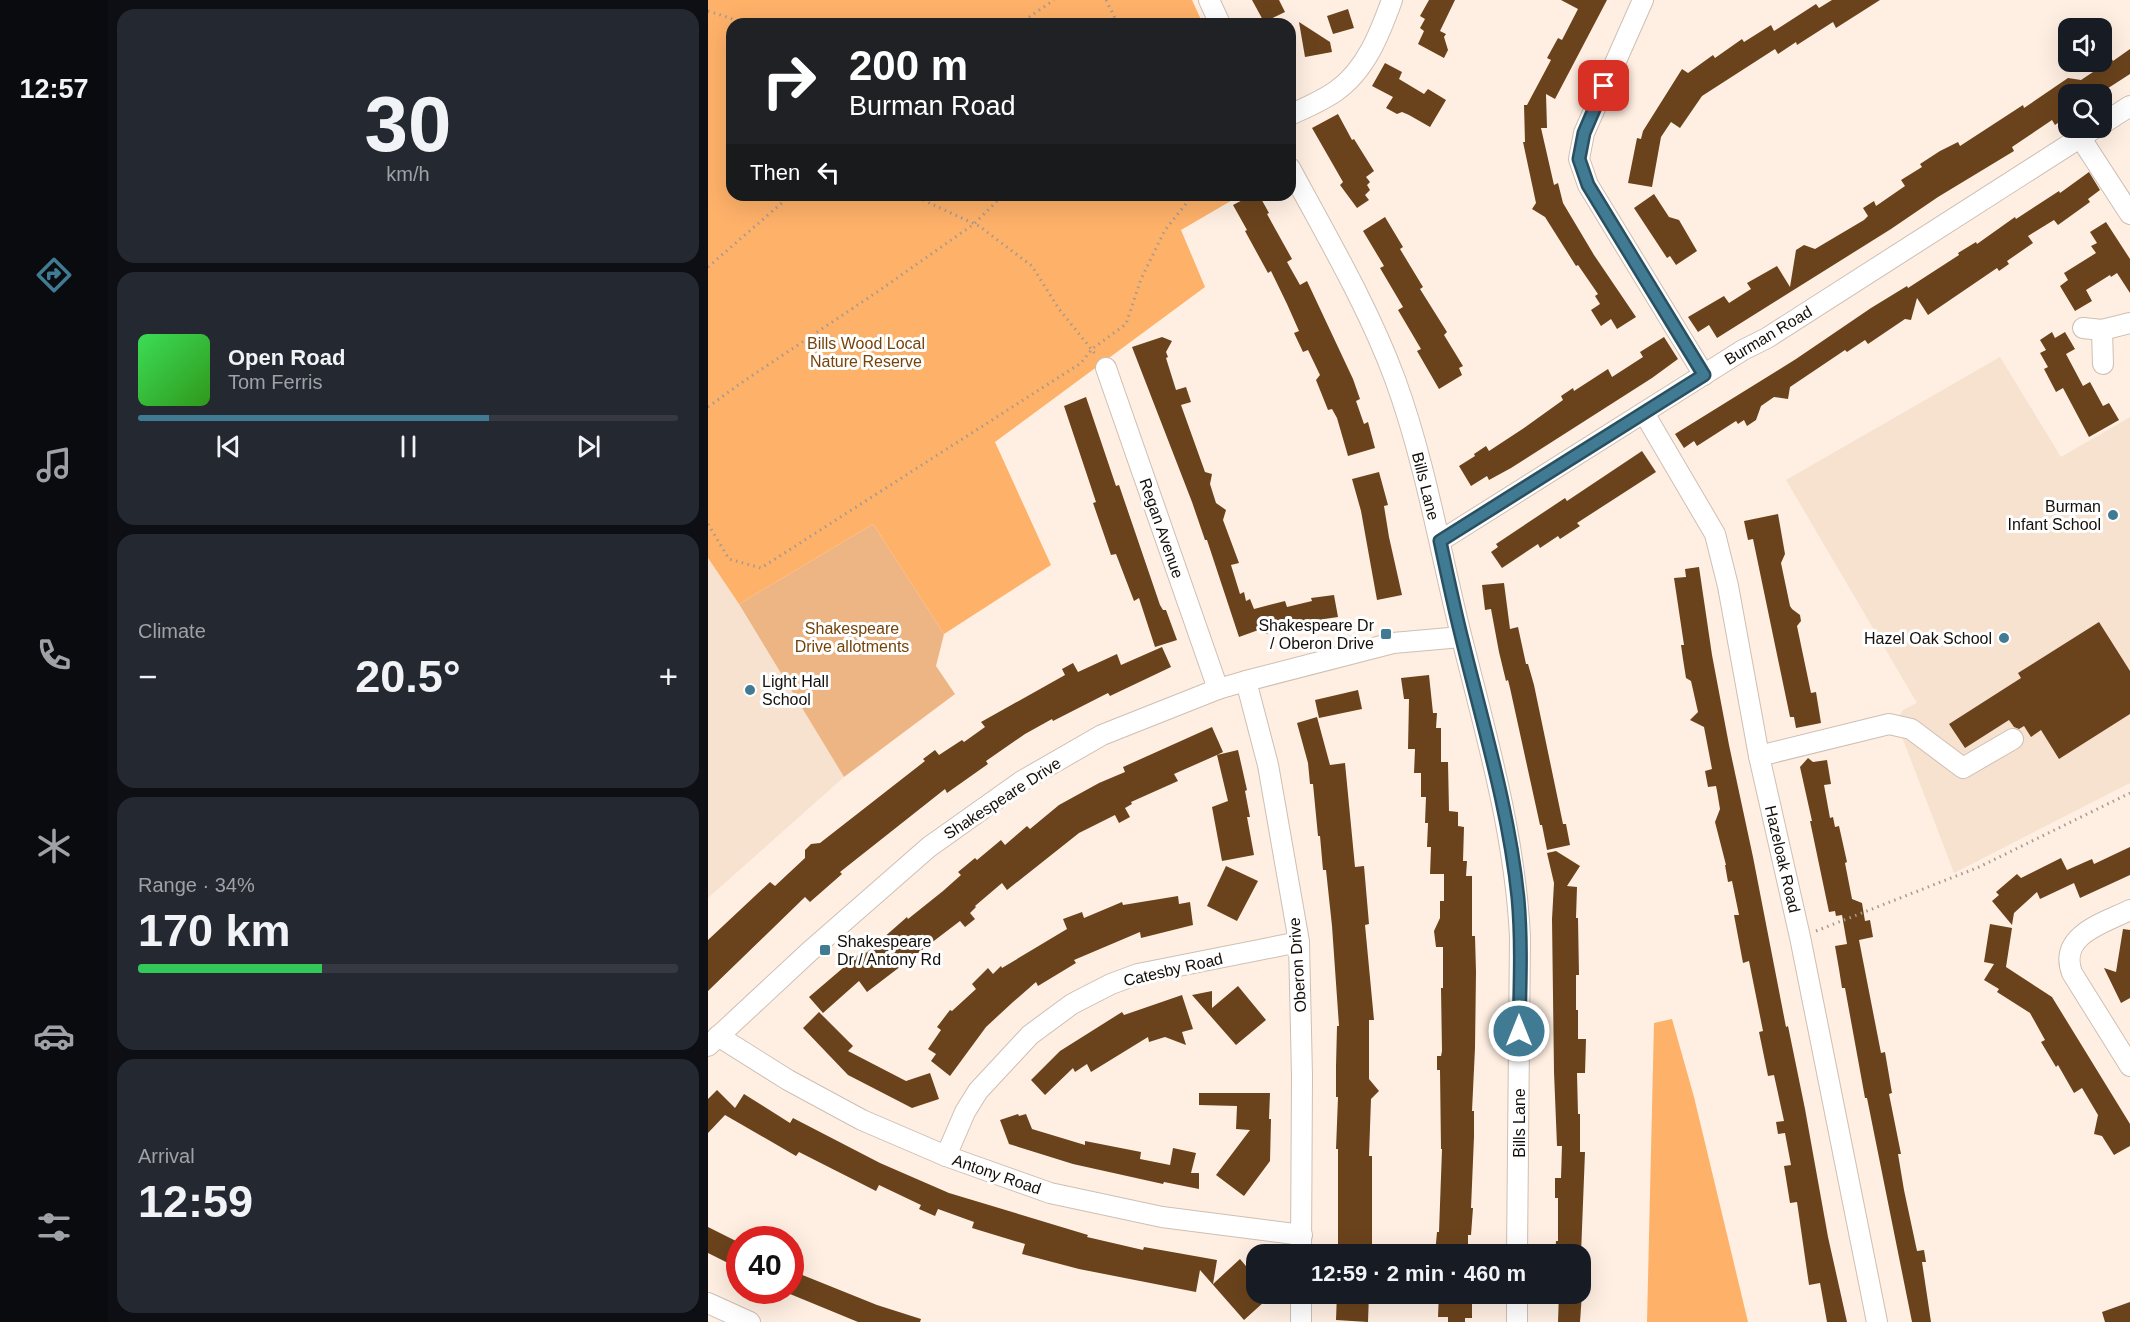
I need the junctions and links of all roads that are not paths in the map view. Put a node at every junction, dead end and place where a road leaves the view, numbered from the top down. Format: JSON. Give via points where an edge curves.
{"nodes":[{"id":1,"x":1209,"y":0,"type":"edge"},
{"id":2,"x":1392,"y":0,"type":"edge"},
{"id":3,"x":1643,"y":0,"type":"edge"},
{"id":4,"x":1217,"y":18,"type":"edge"},
{"id":5,"x":2130,"y":106,"type":"edge"},
{"id":6,"x":1296,"y":112,"type":"edge"},
{"id":7,"x":2112,"y":118,"type":"edge"},
{"id":8,"x":2079,"y":138,"type":"edge"},
{"id":9,"x":2091,"y":138,"type":"edge"},
{"id":10,"x":1296,"y":179,"type":"edge"},
{"id":11,"x":2130,"y":214,"type":"edge"},
{"id":12,"x":2130,"y":323,"type":"edge"},
{"id":13,"x":2103,"y":363,"type":"dead end"},
{"id":14,"x":1106,"y":368,"type":"road end"},
{"id":15,"x":1704,"y":375,"type":"junction"},
{"id":16,"x":1644,"y":413,"type":"junction"},
{"id":17,"x":1440,"y":541,"type":"junction"},
{"id":18,"x":1461,"y":637,"type":"junction"},
{"id":19,"x":1246,"y":681,"type":"junction"},
{"id":20,"x":1218,"y":689,"type":"junction"},
{"id":21,"x":2013,"y":740,"type":"dead end"},
{"id":22,"x":1760,"y":756,"type":"junction"},
{"id":23,"x":2130,"y":910,"type":"edge"},
{"id":24,"x":1299,"y":942,"type":"junction"},
{"id":25,"x":713,"y":1041,"type":"edge"},
{"id":26,"x":2130,"y":1066,"type":"edge"},
{"id":27,"x":946,"y":1156,"type":"junction"},
{"id":28,"x":1301,"y":1244,"type":"edge"},
{"id":29,"x":1517,"y":1244,"type":"edge"},
{"id":30,"x":708,"y":1303,"type":"edge"},
{"id":31,"x":1301,"y":1304,"type":"edge"},
{"id":32,"x":1517,"y":1304,"type":"edge"},
{"id":33,"x":750,"y":1322,"type":"edge"},
{"id":34,"x":1301,"y":1322,"type":"edge"},
{"id":35,"x":1516,"y":1322,"type":"edge"},
{"id":36,"x":1877,"y":1322,"type":"edge"}],
"edges":[{"from":1,"to":4,"type":"street"},
{"from":2,"to":6,"type":"street","via":[[1376,42],[1349,79]]},
{"from":3,"to":15,"type":"street","via":[[1584,133],[1579,159],[1588,185]]},
{"from":5,"to":7,"type":"street"},
{"from":8,"to":15,"type":"street","name":"Burman Road"},
{"from":9,"to":11,"type":"street"},
{"from":10,"to":17,"type":"street","name":"Bills Lane","via":[[1383,347],[1416,447]]},
{"from":12,"to":13,"type":"street","via":[[2093,329]]},
{"from":14,"to":20,"type":"street","name":"Regan Avenue"},
{"from":15,"to":16,"type":"street","name":"Burman Road"},
{"from":16,"to":17,"type":"street","name":"Burman Road"},
{"from":16,"to":22,"type":"street","name":"Hazeloak Road","via":[[1715,534]]},
{"from":17,"to":18,"type":"street","name":"Bills Lane"},
{"from":18,"to":19,"type":"street","name":"Shakespeare Drive","via":[[1393,643]]},
{"from":18,"to":29,"type":"street","name":"Bills Lane","via":[[1498,778],[1518,899]]},
{"from":19,"to":20,"type":"street","name":"Shakespeare Drive"},
{"from":19,"to":24,"type":"street","name":"Oberon Drive","via":[[1268,765]]},
{"from":20,"to":25,"type":"street","name":"Shakespeare Drive","via":[[1102,735],[1022,781],[906,866]]},
{"from":21,"to":22,"type":"street","via":[[1963,768],[1911,729],[1888,723]]},
{"from":22,"to":36,"type":"street","name":"Hazeloak Road"},
{"from":23,"to":26,"type":"street","via":[[2080,935],[2071,949],[2070,967]]},
{"from":24,"to":27,"type":"street","name":"Catesby Road","via":[[1138,974],[1072,1004],[1030,1035],[978,1091]]},
{"from":24,"to":28,"type":"street","name":"Oberon Drive"},
{"from":25,"to":27,"type":"street","name":"Antony Road","via":[[862,1120]]},
{"from":27,"to":28,"type":"street","name":"Antony Road","via":[[1050,1192]]},
{"from":30,"to":33,"type":"street"},
{"from":31,"to":34,"type":"street"},
{"from":32,"to":35,"type":"street"}]}
